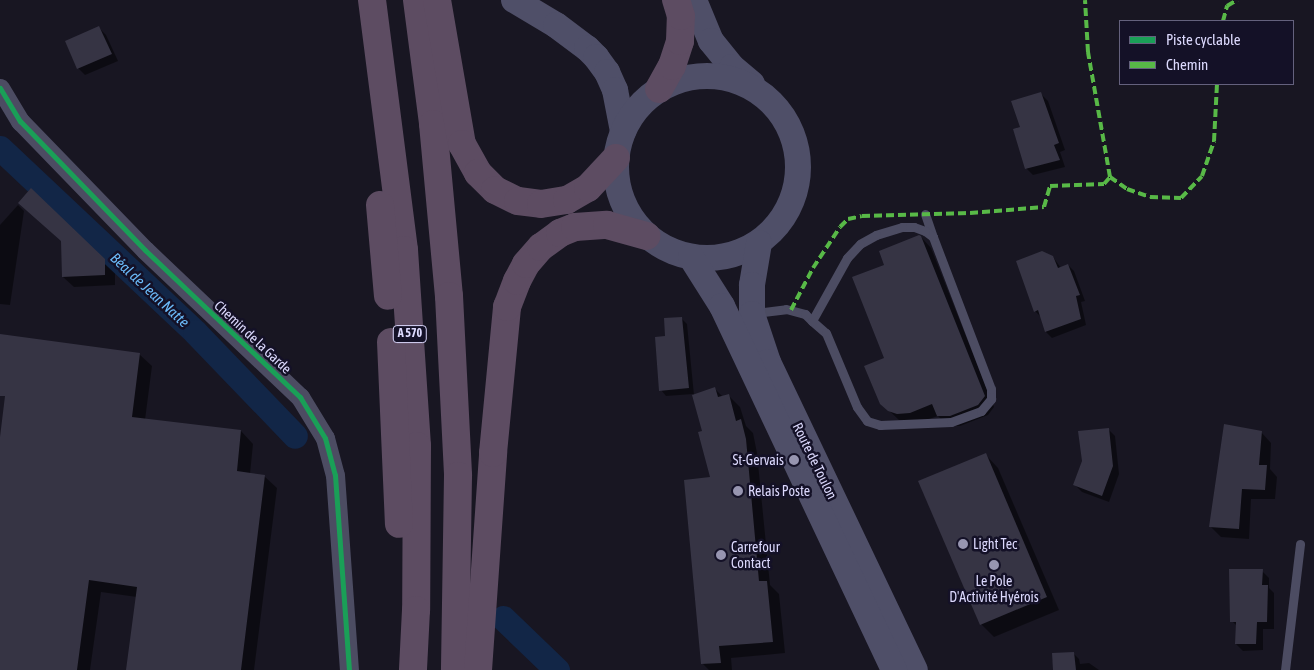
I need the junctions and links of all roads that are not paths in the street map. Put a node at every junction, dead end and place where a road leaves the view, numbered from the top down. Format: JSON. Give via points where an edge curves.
{"nodes":[{"id":1,"x":353,"y":0,"type":"edge"},
{"id":2,"x":372,"y":0,"type":"edge"},
{"id":3,"x":417,"y":0,"type":"edge"},
{"id":4,"x":437,"y":0,"type":"edge"},
{"id":5,"x":514,"y":0,"type":"edge"},
{"id":6,"x":676,"y":0,"type":"edge"},
{"id":7,"x":694,"y":0,"type":"edge"},
{"id":8,"x":0,"y":88,"type":"edge"},
{"id":9,"x":659,"y":88,"type":"junction"},
{"id":10,"x":760,"y":91,"type":"junction"},
{"id":11,"x":623,"y":131,"type":"junction"},
{"id":12,"x":616,"y":158,"type":"junction"},
{"id":13,"x":925,"y":214,"type":"dead end"},
{"id":14,"x":647,"y":236,"type":"junction"},
{"id":15,"x":933,"y":237,"type":"junction"},
{"id":16,"x":759,"y":243,"type":"junction"},
{"id":17,"x":691,"y":257,"type":"junction"},
{"id":18,"x":752,"y":314,"type":"junction"},
{"id":19,"x":812,"y":321,"type":"junction"},
{"id":20,"x":1300,"y":544,"type":"dead end"},
{"id":21,"x":349,"y":670,"type":"edge"},
{"id":22,"x":399,"y":670,"type":"edge"},
{"id":23,"x":413,"y":670,"type":"edge"},
{"id":24,"x":455,"y":670,"type":"edge"},
{"id":25,"x":478,"y":670,"type":"edge"},
{"id":26,"x":894,"y":670,"type":"edge"},
{"id":27,"x":915,"y":670,"type":"edge"},
{"id":28,"x":1285,"y":670,"type":"edge"}],
"edges":[{"from":1,"to":22,"type":"highway","via":[[376,166],[387,279],[400,560]]},
{"from":2,"to":23,"type":"highway","number":"A 570","via":[[404,250],[417,446]]},
{"from":3,"to":24,"type":"highway","via":[[434,124],[449,296],[458,476]]},
{"from":4,"to":12,"type":"highway","via":[[462,144],[478,173],[495,190],[518,201],[541,204],[567,200],[588,188]]},
{"from":5,"to":11,"type":"main road","via":[[564,31],[596,57],[608,72],[615,90]]},
{"from":6,"to":9,"type":"highway","via":[[681,16],[680,40],[672,66]]},
{"from":7,"to":10,"type":"main road","via":[[710,41],[732,67]]},
{"from":8,"to":21,"type":"street","name":"Chemin de la Garde","via":[[20,121],[145,250],[300,397],[325,438],[335,475]]},
{"from":9,"to":10,"type":"main road","via":[[684,78],[710,75],[736,79]]},
{"from":9,"to":11,"type":"main road","via":[[638,107]]},
{"from":10,"to":16,"type":"main road","via":[[781,112],[795,138],[799,168],[794,197],[780,223]]},
{"from":11,"to":12,"type":"main road"},
{"from":12,"to":14,"type":"main road","via":[[618,187],[628,214]]},
{"from":13,"to":15,"type":"lane"},
{"from":14,"to":17,"type":"main road","via":[[667,250]]},
{"from":14,"to":25,"type":"highway","via":[[607,225],[575,227],[541,247],[517,281],[506,316]]},
{"from":15,"to":19,"type":"lane","via":[[914,227],[902,227],[860,244],[847,258]]},
{"from":15,"to":19,"type":"lane","via":[[990,389],[992,399],[981,411],[951,422],[880,425],[867,421],[857,407],[826,333]]},
{"from":16,"to":17,"type":"main road","via":[[738,254],[714,259]]},
{"from":16,"to":18,"type":"main road","name":"Route de Toulon","via":[[752,285]]},
{"from":17,"to":26,"type":"main road","name":"Route de Toulon","via":[[722,306]]},
{"from":18,"to":19,"type":"lane","via":[[786,309],[805,314]]},
{"from":18,"to":27,"type":"main road","name":"Route de Toulon","via":[[768,362]]},
{"from":20,"to":28,"type":"lane"}]}
